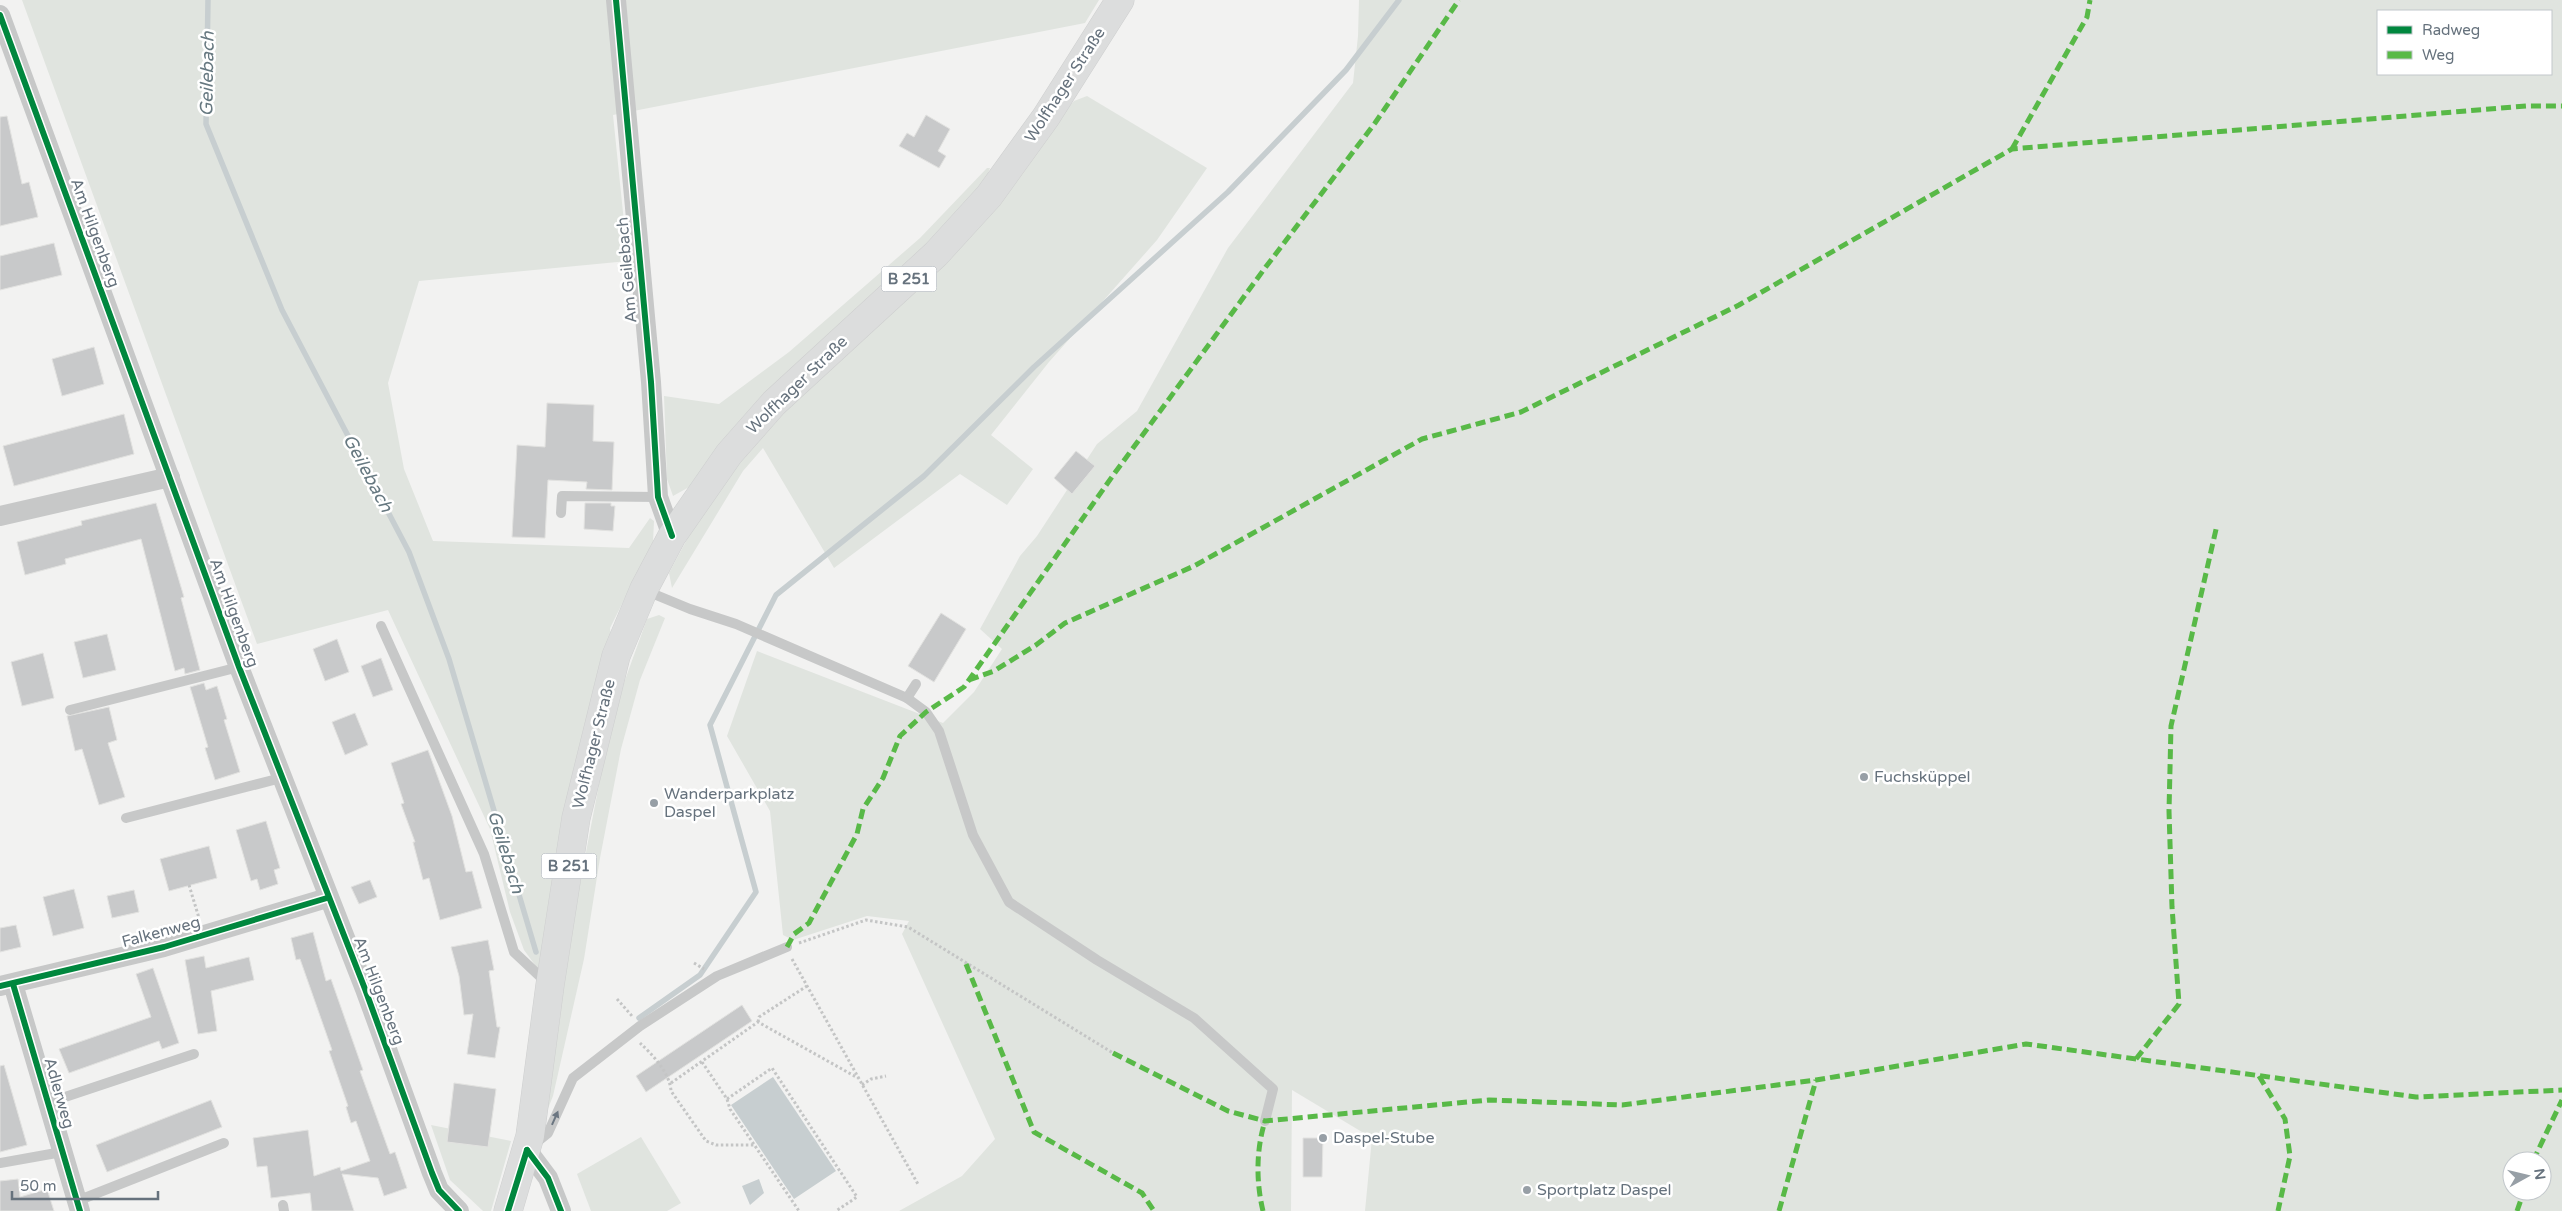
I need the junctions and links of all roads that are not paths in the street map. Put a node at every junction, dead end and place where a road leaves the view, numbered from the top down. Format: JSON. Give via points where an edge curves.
{"nodes":[{"id":1,"x":616,"y":0,"type":"edge"},
{"id":2,"x":1120,"y":0,"type":"edge"},
{"id":3,"x":0,"y":15,"type":"edge"},
{"id":4,"x":170,"y":477,"type":"junction"},
{"id":5,"x":658,"y":497,"type":"junction"},
{"id":6,"x":561,"y":513,"type":"dead end"},
{"id":7,"x":0,"y":516,"type":"edge"},
{"id":8,"x":672,"y":536,"type":"junction"},
{"id":9,"x":644,"y":589,"type":"junction"},
{"id":10,"x":381,"y":626,"type":"dead end"},
{"id":11,"x":239,"y":667,"type":"junction"},
{"id":12,"x":916,"y":684,"type":"dead end"},
{"id":13,"x":907,"y":698,"type":"junction"},
{"id":14,"x":70,"y":710,"type":"dead end"},
{"id":15,"x":281,"y":778,"type":"junction"},
{"id":16,"x":126,"y":818,"type":"dead end"},
{"id":17,"x":328,"y":898,"type":"junction"},
{"id":18,"x":787,"y":947,"type":"road end"},
{"id":19,"x":6,"y":985,"type":"edge"},
{"id":20,"x":550,"y":985,"type":"junction"},
{"id":21,"x":194,"y":1054,"type":"dead end"},
{"id":22,"x":47,"y":1103,"type":"junction"},
{"id":23,"x":1265,"y":1121,"type":"dead end"},
{"id":24,"x":224,"y":1143,"type":"dead end"},
{"id":25,"x":527,"y":1150,"type":"junction"},
{"id":26,"x":62,"y":1152,"type":"junction"},
{"id":27,"x":0,"y":1163,"type":"edge"},
{"id":28,"x":78,"y":1206,"type":"edge"},
{"id":29,"x":459,"y":1211,"type":"edge"},
{"id":30,"x":508,"y":1211,"type":"edge"},
{"id":31,"x":561,"y":1211,"type":"edge"}],
"edges":[{"from":1,"to":5,"type":"street","name":"Am Geilebach","via":[[651,382]]},
{"from":2,"to":8,"type":"main road","name":"Wolfhager Straße","number":"B 251","via":[[1046,118],[989,196],[936,254],[774,403],[728,454]]},
{"from":3,"to":4,"type":"street","name":"Am Hilgenberg"},
{"from":4,"to":7,"type":"street"},
{"from":4,"to":11,"type":"street","name":"Am Hilgenberg"},
{"from":5,"to":6,"type":"lane","via":[[562,496]]},
{"from":5,"to":8,"type":"street","name":"Am Geilebach"},
{"from":8,"to":9,"type":"main road","name":"Wolfhager Straße","number":"B 251"},
{"from":9,"to":13,"type":"lane","via":[[736,624]]},
{"from":9,"to":20,"type":"main road","name":"Wolfhager Straße","number":"B 251","via":[[616,656],[576,818]]},
{"from":10,"to":20,"type":"lane","via":[[484,854],[514,952]]},
{"from":11,"to":14,"type":"lane"},
{"from":11,"to":15,"type":"street","name":"Am Hilgenberg"},
{"from":12,"to":13,"type":"lane"},
{"from":13,"to":23,"type":"lane","via":[[926,712],[939,731],[973,835],[1009,902],[1194,1018],[1273,1089]]},
{"from":15,"to":16,"type":"lane"},
{"from":15,"to":17,"type":"street","name":"Am Hilgenberg"},
{"from":17,"to":19,"type":"street","name":"Falkenweg","via":[[205,935]]},
{"from":17,"to":29,"type":"street","name":"Am Hilgenberg","via":[[439,1190]]},
{"from":25,"to":18,"type":"lane","one_way":true,"via":[[548,1133],[573,1078],[640,1026],[717,976]]},
{"from":19,"to":22,"type":"street","name":"Adlerweg"},
{"from":20,"to":25,"type":"main road","name":"Wolfhager Straße","number":"B 251"},
{"from":21,"to":22,"type":"lane"},
{"from":22,"to":26,"type":"street","name":"Adlerweg"},
{"from":24,"to":28,"type":"lane"},
{"from":25,"to":30,"type":"main road","name":"Wolfhager Straße","number":"B 251"},
{"from":25,"to":31,"type":"street","via":[[548,1178]]},
{"from":26,"to":27,"type":"lane"},
{"from":26,"to":28,"type":"street","name":"Adlerweg"}]}
